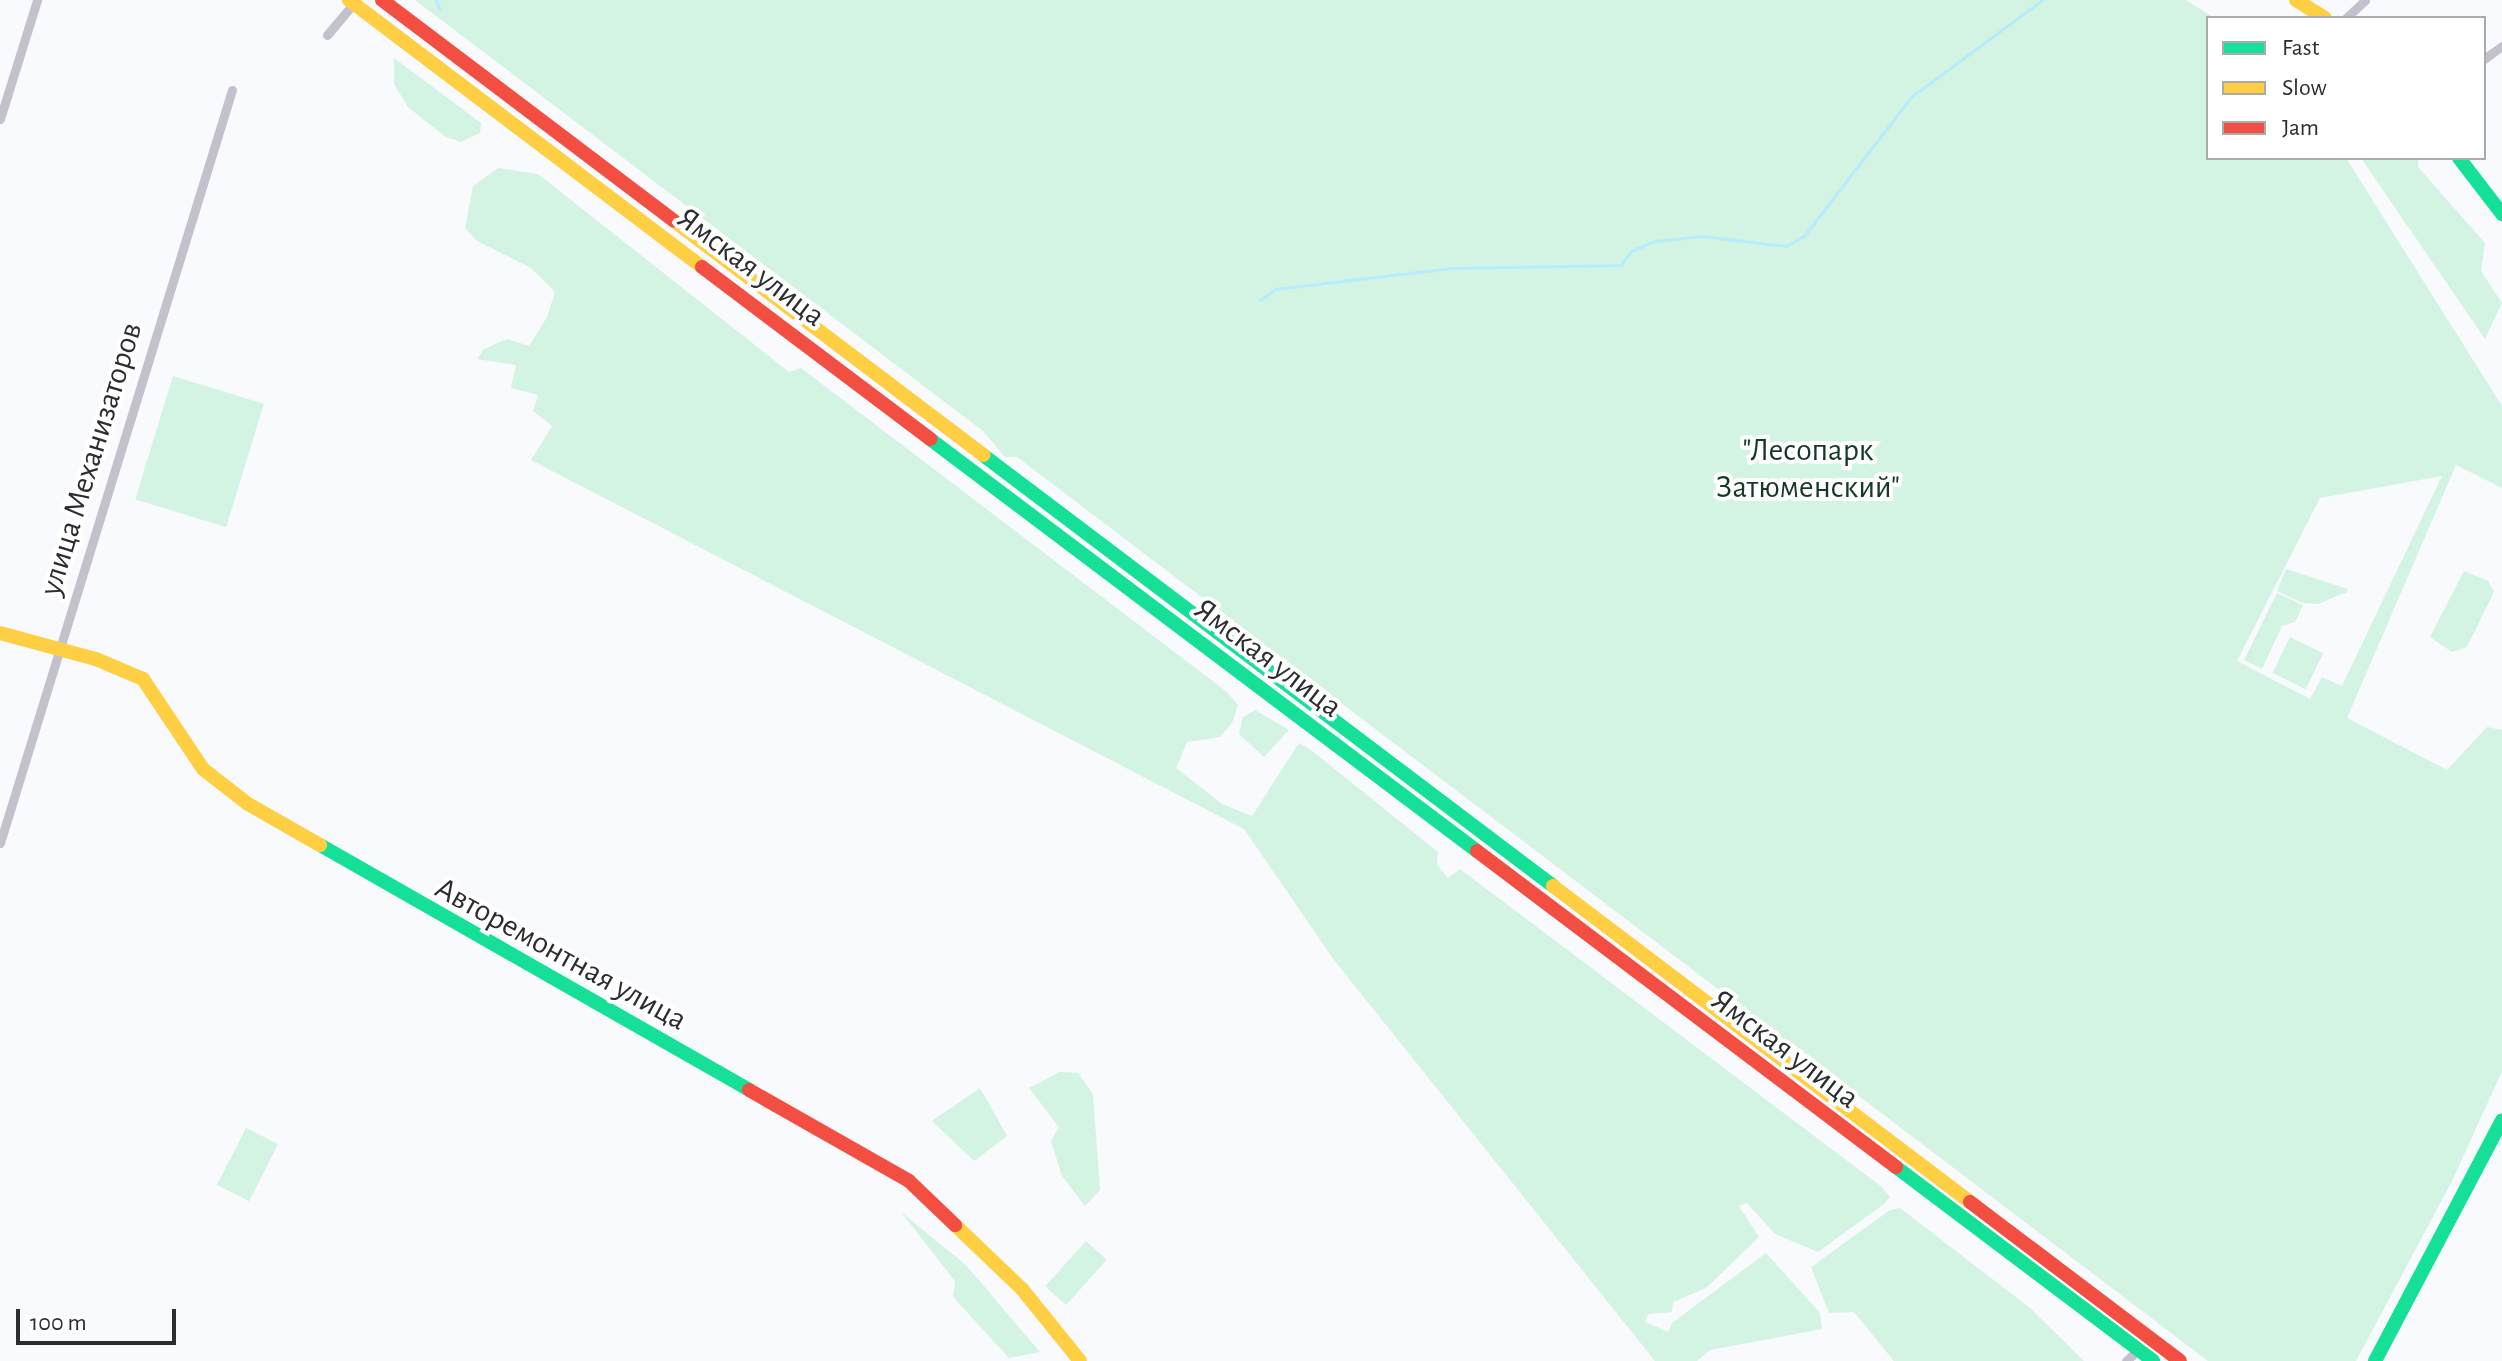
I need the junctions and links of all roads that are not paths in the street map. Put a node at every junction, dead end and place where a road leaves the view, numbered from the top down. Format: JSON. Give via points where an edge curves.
{"nodes":[{"id":1,"x":37,"y":0,"type":"edge"},
{"id":2,"x":382,"y":0,"type":"edge"},
{"id":3,"x":2296,"y":0,"type":"edge"},
{"id":4,"x":2365,"y":0,"type":"edge"},
{"id":5,"x":351,"y":2,"type":"edge"},
{"id":6,"x":2322,"y":16,"type":"edge"},
{"id":7,"x":2348,"y":16,"type":"edge"},
{"id":8,"x":327,"y":35,"type":"dead end"},
{"id":9,"x":232,"y":90,"type":"dead end"},
{"id":10,"x":0,"y":119,"type":"edge"},
{"id":11,"x":2461,"y":160,"type":"edge"},
{"id":12,"x":2502,"y":214,"type":"edge"},
{"id":13,"x":0,"y":633,"type":"edge"},
{"id":14,"x":59,"y":649,"type":"junction"},
{"id":15,"x":0,"y":843,"type":"edge"},
{"id":16,"x":1645,"y":954,"type":"junction"},
{"id":17,"x":1633,"y":969,"type":"junction"},
{"id":18,"x":2502,"y":1120,"type":"edge"},
{"id":19,"x":2138,"y":1350,"type":"junction"},
{"id":20,"x":1080,"y":1361,"type":"edge"},
{"id":21,"x":2126,"y":1361,"type":"edge"},
{"id":22,"x":2153,"y":1361,"type":"edge"},
{"id":23,"x":2180,"y":1361,"type":"edge"},
{"id":24,"x":2375,"y":1361,"type":"edge"}],
"edges":[{"from":1,"to":10,"type":"street"},
{"from":2,"to":16,"type":"main road","name":"Ямская улица"},
{"from":3,"to":6,"type":"main road"},
{"from":4,"to":7,"type":"street"},
{"from":5,"to":8,"type":"street"},
{"from":5,"to":17,"type":"main road","name":"Ямская улица"},
{"from":9,"to":14,"type":"street","name":"улица Механизаторов"},
{"from":11,"to":12,"type":"main road"},
{"from":13,"to":14,"type":"main road","name":"Авторемонтная улица"},
{"from":14,"to":15,"type":"street","name":"улица Механизаторов"},
{"from":14,"to":20,"type":"main road","name":"Авторемонтная улица","via":[[143,679],[203,769],[289,830],[909,1181],[1022,1289]]},
{"from":16,"to":17,"type":"main road"},
{"from":16,"to":23,"type":"main road","name":"Ямская улица"},
{"from":17,"to":19,"type":"main road","name":"Ямская улица"},
{"from":18,"to":24,"type":"main road"},
{"from":19,"to":21,"type":"street"},
{"from":19,"to":22,"type":"main road","name":"Ямская улица"}]}
